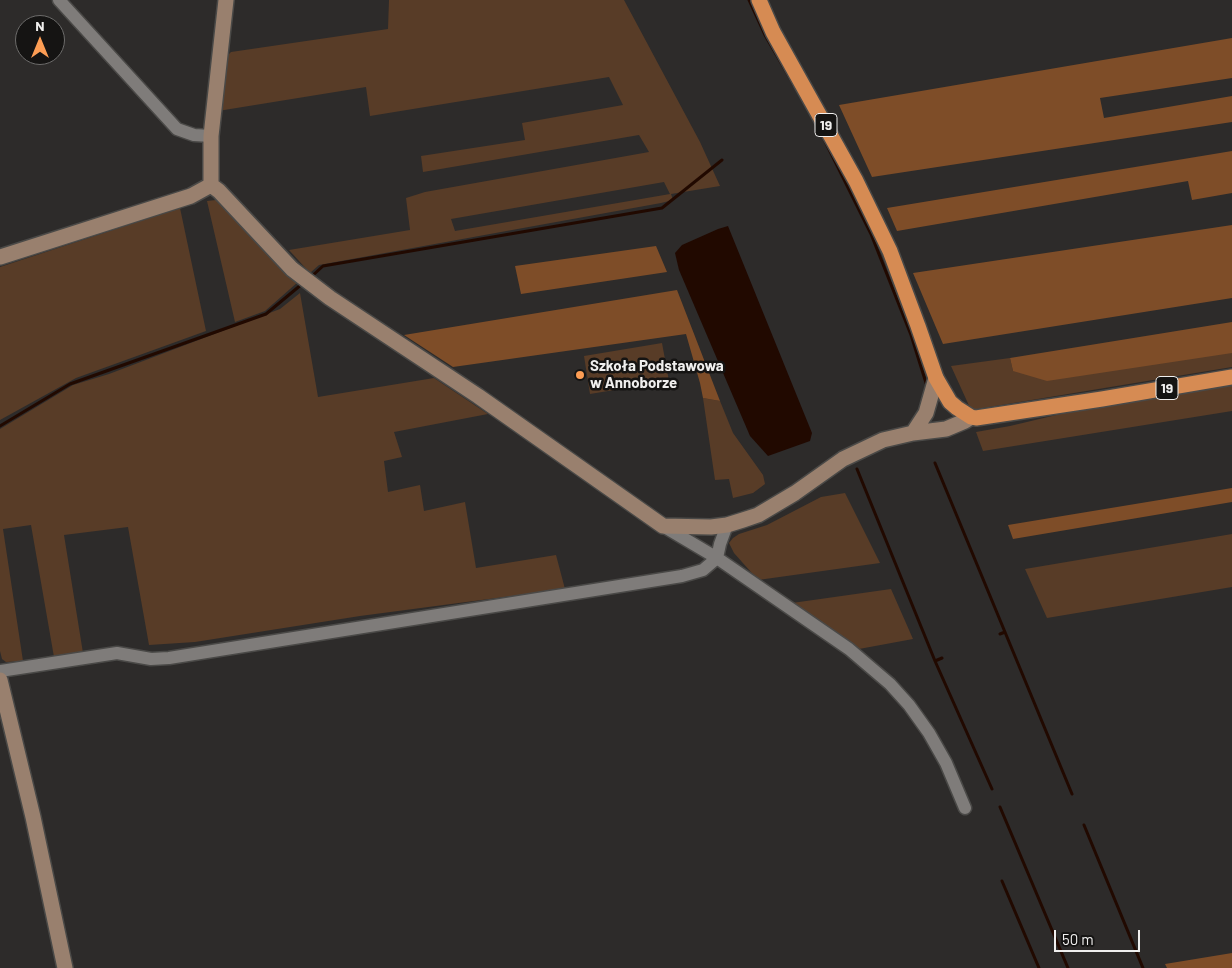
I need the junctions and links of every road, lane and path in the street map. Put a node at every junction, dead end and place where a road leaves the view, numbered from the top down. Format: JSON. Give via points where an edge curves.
{"nodes":[{"id":1,"x":60,"y":0,"type":"edge"},
{"id":2,"x":226,"y":0,"type":"edge"},
{"id":3,"x":759,"y":0,"type":"edge"},
{"id":4,"x":211,"y":136,"type":"junction"},
{"id":5,"x":211,"y":186,"type":"junction"},
{"id":6,"x":0,"y":257,"type":"edge"},
{"id":7,"x":1232,"y":377,"type":"edge"},
{"id":8,"x":936,"y":378,"type":"junction"},
{"id":9,"x":971,"y":417,"type":"junction"},
{"id":10,"x":913,"y":433,"type":"junction"},
{"id":11,"x":727,"y":525,"type":"junction"},
{"id":12,"x":664,"y":526,"type":"junction"},
{"id":13,"x":717,"y":558,"type":"junction"},
{"id":14,"x":0,"y":671,"type":"edge"},
{"id":15,"x":0,"y":680,"type":"edge"},
{"id":16,"x":965,"y":808,"type":"dead end"},
{"id":17,"x":65,"y":968,"type":"edge"}],
"edges":[{"from":1,"to":4,"type":"street","via":[[177,129]]},
{"from":2,"to":4,"type":"street"},
{"from":3,"to":8,"type":"highway","number":"19","via":[[886,242]]},
{"from":4,"to":5,"type":"street"},
{"from":5,"to":6,"type":"street","via":[[191,196]]},
{"from":5,"to":12,"type":"street","via":[[292,269],[330,298],[478,396]]},
{"from":7,"to":9,"type":"highway","number":"19"},
{"from":8,"to":9,"type":"highway","number":"19","via":[[950,402]]},
{"from":8,"to":10,"type":"street","via":[[926,413]]},
{"from":9,"to":10,"type":"street","via":[[946,429]]},
{"from":10,"to":11,"type":"street","via":[[883,440],[851,455],[774,506]]},
{"from":11,"to":12,"type":"street"},
{"from":11,"to":13,"type":"street"},
{"from":12,"to":13,"type":"street"},
{"from":13,"to":14,"type":"street","via":[[703,570],[682,576],[188,655],[151,659],[118,653]]},
{"from":13,"to":16,"type":"street","via":[[849,650],[890,684],[929,733]]},
{"from":15,"to":17,"type":"street"}]}
